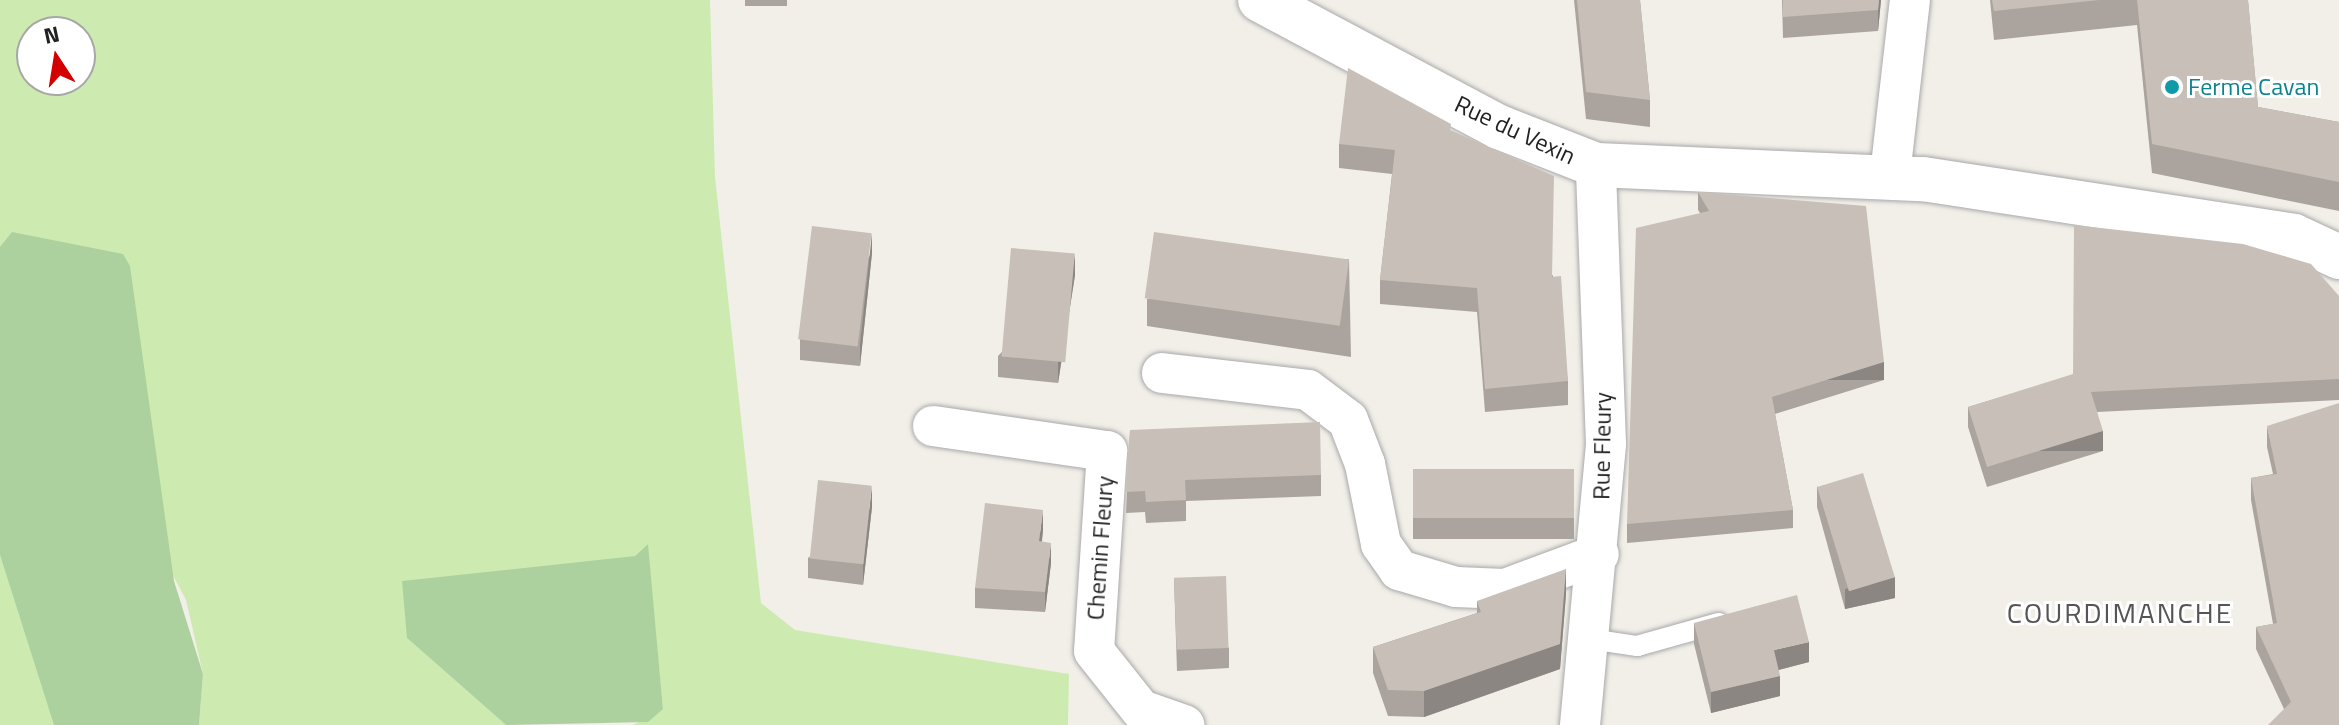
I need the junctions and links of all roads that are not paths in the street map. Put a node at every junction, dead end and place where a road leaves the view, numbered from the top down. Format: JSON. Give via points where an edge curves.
{"nodes":[{"id":1,"x":1260,"y":0,"type":"edge"},
{"id":2,"x":1910,"y":0,"type":"edge"},
{"id":3,"x":1596,"y":165,"type":"junction"},
{"id":4,"x":1890,"y":175,"type":"junction"},
{"id":5,"x":2339,"y":257,"type":"edge"},
{"id":6,"x":1162,"y":373,"type":"dead end"},
{"id":7,"x":933,"y":426,"type":"dead end"},
{"id":8,"x":1599,"y":554,"type":"junction"},
{"id":9,"x":1739,"y":618,"type":"edge"},
{"id":10,"x":1590,"y":639,"type":"junction"},
{"id":11,"x":1184,"y":725,"type":"edge"},
{"id":12,"x":1580,"y":725,"type":"edge"}],
"edges":[{"from":1,"to":3,"type":"street","name":"Rue du Vexin","via":[[1513,134]]},
{"from":2,"to":4,"type":"street"},
{"from":3,"to":4,"type":"street","name":"Rue du Vexin"},
{"from":3,"to":8,"type":"street","name":"Rue Fleury","via":[[1606,444]]},
{"from":4,"to":5,"type":"street","name":"Rue du Vexin","via":[[2294,236]]},
{"from":6,"to":8,"type":"street","via":[[1308,390],[1348,420],[1365,464],[1381,544],[1399,570],[1456,587],[1505,589]]},
{"from":7,"to":11,"type":"street","name":"Chemin Fleury","via":[[1107,451],[1094,651],[1141,710]]},
{"from":8,"to":10,"type":"street","name":"Rue Fleury"},
{"from":9,"to":10,"type":"lane","via":[[1637,646]]},
{"from":10,"to":12,"type":"street","name":"Rue Fleury"}]}
